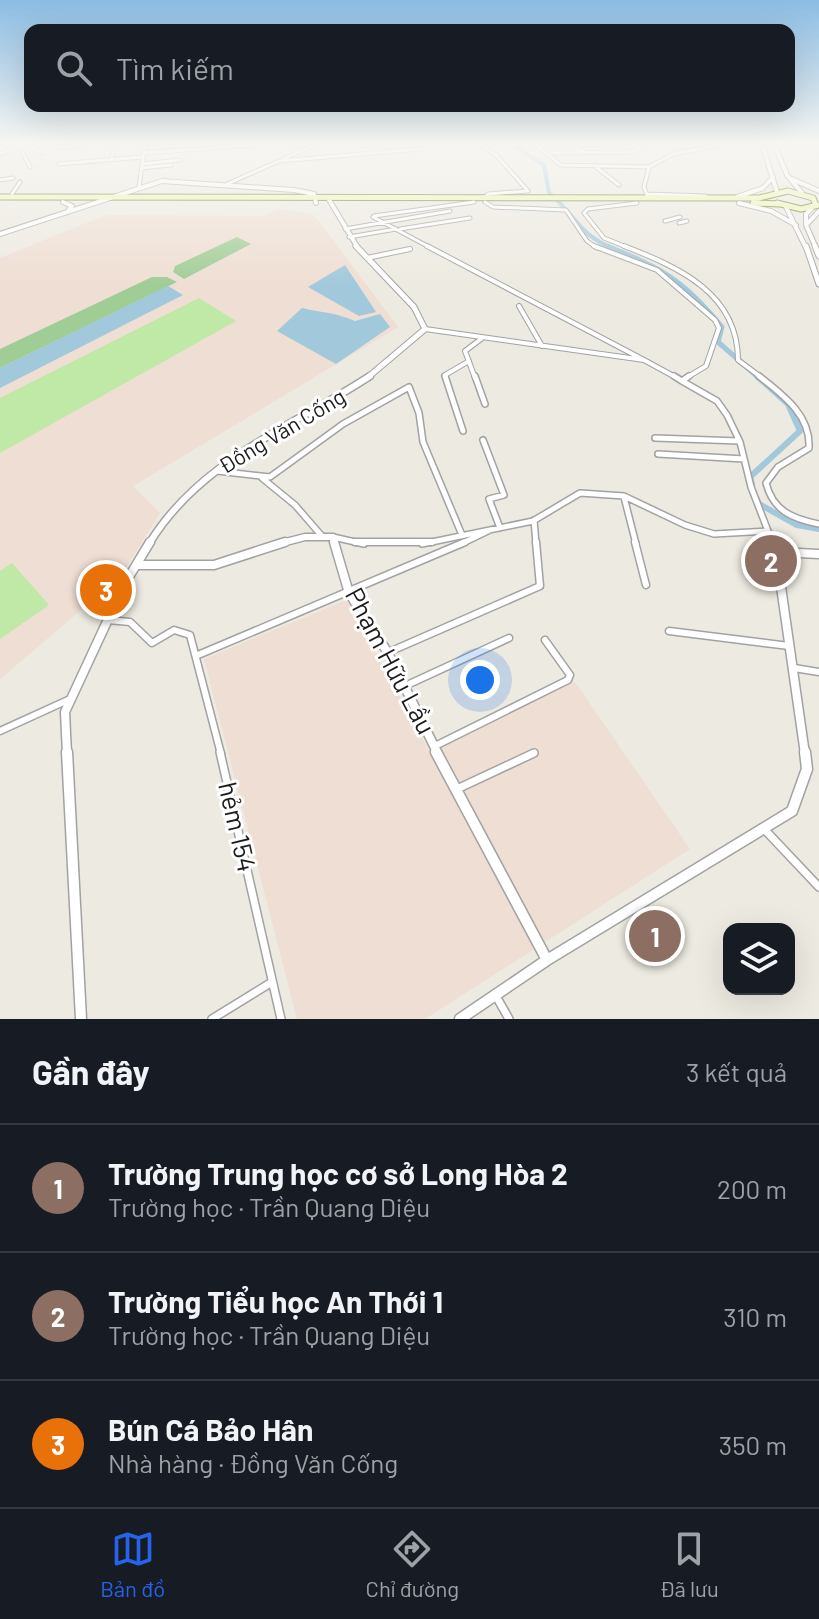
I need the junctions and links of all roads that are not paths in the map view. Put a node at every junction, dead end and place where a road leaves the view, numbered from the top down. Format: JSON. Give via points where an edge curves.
{"nodes":[{"id":1,"x":124,"y":192,"type":"edge"},
{"id":2,"x":304,"y":192,"type":"edge"},
{"id":3,"x":519,"y":192,"type":"edge"},
{"id":4,"x":646,"y":192,"type":"edge"},
{"id":5,"x":756,"y":192,"type":"edge"},
{"id":6,"x":803,"y":192,"type":"edge"},
{"id":7,"x":775,"y":194,"type":"junction"},
{"id":8,"x":805,"y":194,"type":"junction"},
{"id":9,"x":819,"y":194,"type":"edge"},
{"id":10,"x":648,"y":196,"type":"junction"},
{"id":11,"x":105,"y":197,"type":"junction"},
{"id":12,"x":0,"y":200,"type":"edge"},
{"id":13,"x":316,"y":200,"type":"junction"},
{"id":14,"x":328,"y":200,"type":"junction"},
{"id":15,"x":484,"y":200,"type":"junction"},
{"id":16,"x":542,"y":200,"type":"junction"},
{"id":17,"x":738,"y":200,"type":"junction"},
{"id":18,"x":63,"y":202,"type":"junction"},
{"id":19,"x":474,"y":202,"type":"junction"},
{"id":20,"x":92,"y":203,"type":"junction"},
{"id":21,"x":637,"y":203,"type":"junction"},
{"id":22,"x":783,"y":206,"type":"junction"},
{"id":23,"x":817,"y":208,"type":"edge"},
{"id":24,"x":450,"y":211,"type":"dead end"},
{"id":25,"x":60,"y":215,"type":"junction"},
{"id":26,"x":680,"y":217,"type":"dead end"},
{"id":27,"x":470,"y":218,"type":"dead end"},
{"id":28,"x":380,"y":220,"type":"junction"},
{"id":29,"x":665,"y":221,"type":"dead end"},
{"id":30,"x":687,"y":221,"type":"dead end"},
{"id":31,"x":679,"y":223,"type":"dead end"},
{"id":32,"x":799,"y":227,"type":"junction"},
{"id":33,"x":345,"y":229,"type":"junction"},
{"id":34,"x":398,"y":229,"type":"junction"},
{"id":35,"x":0,"y":234,"type":"edge"},
{"id":36,"x":349,"y":237,"type":"junction"},
{"id":37,"x":410,"y":249,"type":"dead end"},
{"id":38,"x":819,"y":256,"type":"edge"},
{"id":39,"x":367,"y":258,"type":"junction"},
{"id":40,"x":819,"y":284,"type":"edge"},
{"id":41,"x":519,"y":306,"type":"dead end"},
{"id":42,"x":425,"y":329,"type":"junction"},
{"id":43,"x":482,"y":338,"type":"junction"},
{"id":44,"x":543,"y":346,"type":"junction"},
{"id":45,"x":644,"y":360,"type":"junction"},
{"id":46,"x":469,"y":361,"type":"junction"},
{"id":47,"x":682,"y":381,"type":"junction"},
{"id":48,"x":485,"y":404,"type":"dead end"},
{"id":49,"x":463,"y":431,"type":"dead end"},
{"id":50,"x":655,"y":438,"type":"dead end"},
{"id":51,"x":483,"y":440,"type":"dead end"},
{"id":52,"x":740,"y":442,"type":"junction"},
{"id":53,"x":658,"y":454,"type":"dead end"},
{"id":54,"x":744,"y":459,"type":"junction"},
{"id":55,"x":216,"y":470,"type":"junction"},
{"id":56,"x":262,"y":478,"type":"junction"},
{"id":57,"x":624,"y":496,"type":"junction"},
{"id":58,"x":534,"y":520,"type":"junction"},
{"id":59,"x":819,"y":524,"type":"edge"},
{"id":60,"x":500,"y":528,"type":"junction"},
{"id":61,"x":489,"y":530,"type":"junction"},
{"id":62,"x":767,"y":531,"type":"junction"},
{"id":63,"x":321,"y":535,"type":"junction"},
{"id":64,"x":463,"y":536,"type":"junction"},
{"id":65,"x":333,"y":537,"type":"junction"},
{"id":66,"x":776,"y":552,"type":"junction"},
{"id":67,"x":819,"y":554,"type":"edge"},
{"id":68,"x":137,"y":565,"type":"junction"},
{"id":69,"x":646,"y":585,"type":"dead end"},
{"id":70,"x":349,"y":593,"type":"junction"},
{"id":71,"x":108,"y":620,"type":"junction"},
{"id":72,"x":669,"y":631,"type":"dead end"},
{"id":73,"x":509,"y":638,"type":"dead end"},
{"id":74,"x":545,"y":640,"type":"dead end"},
{"id":75,"x":790,"y":646,"type":"junction"},
{"id":76,"x":388,"y":653,"type":"junction"},
{"id":77,"x":198,"y":655,"type":"junction"},
{"id":78,"x":793,"y":668,"type":"junction"},
{"id":79,"x":819,"y":672,"type":"edge"},
{"id":80,"x":402,"y":687,"type":"junction"},
{"id":81,"x":68,"y":700,"type":"junction"},
{"id":82,"x":0,"y":731,"type":"edge"},
{"id":83,"x":435,"y":746,"type":"junction"},
{"id":84,"x":534,"y":753,"type":"dead end"},
{"id":85,"x":457,"y":789,"type":"junction"},
{"id":86,"x":762,"y":827,"type":"junction"},
{"id":87,"x":819,"y":887,"type":"edge"},
{"id":88,"x":547,"y":960,"type":"junction"},
{"id":89,"x":272,"y":982,"type":"junction"},
{"id":90,"x":496,"y":996,"type":"junction"},
{"id":91,"x":81,"y":1019,"type":"edge"},
{"id":92,"x":212,"y":1019,"type":"edge"},
{"id":93,"x":281,"y":1019,"type":"edge"},
{"id":94,"x":460,"y":1019,"type":"edge"},
{"id":95,"x":509,"y":1019,"type":"edge"}],
"edges":[{"from":1,"to":11,"type":"street"},
{"from":2,"to":13,"type":"street"},
{"from":3,"to":15,"type":"street","via":[[494,193]]},
{"from":4,"to":10,"type":"street"},
{"from":5,"to":17,"type":"street"},
{"from":6,"to":8,"type":"street"},
{"from":7,"to":8,"type":"main road"},
{"from":7,"to":17,"type":"main road"},
{"from":7,"to":22,"type":"main road"},
{"from":8,"to":9,"type":"main road"},
{"from":8,"to":23,"type":"main road","via":[[816,200]]},
{"from":10,"to":16,"type":"main road"},
{"from":10,"to":17,"type":"main road"},
{"from":11,"to":12,"type":"main road"},
{"from":11,"to":13,"type":"main road"},
{"from":11,"to":20,"type":"street"},
{"from":12,"to":18,"type":"main road"},
{"from":13,"to":14,"type":"main road"},
{"from":13,"to":20,"type":"main road"},
{"from":14,"to":15,"type":"main road"},
{"from":14,"to":19,"type":"main road"},
{"from":14,"to":33,"type":"street"},
{"from":15,"to":16,"type":"main road"},
{"from":15,"to":19,"type":"main road"},
{"from":15,"to":47,"type":"street","via":[[493,207],[566,210],[587,241],[657,270],[715,320],[719,328],[706,366]]},
{"from":16,"to":21,"type":"main road"},
{"from":17,"to":21,"type":"main road"},
{"from":17,"to":22,"type":"main road"},
{"from":17,"to":32,"type":"street"},
{"from":18,"to":20,"type":"main road"},
{"from":18,"to":25,"type":"street","via":[[72,208]]},
{"from":19,"to":28,"type":"street","via":[[373,217]]},
{"from":20,"to":25,"type":"street"},
{"from":21,"to":59,"type":"street","via":[[584,213],[604,238],[673,265],[695,280],[729,316],[738,336],[738,360],[798,410],[810,428],[809,448],[778,467],[766,483],[768,497],[794,519]]},
{"from":22,"to":23,"type":"main road"},
{"from":22,"to":32,"type":"street"},
{"from":23,"to":38,"type":"street","via":[[806,214],[806,225]]},
{"from":24,"to":28,"type":"street"},
{"from":25,"to":35,"type":"street"},
{"from":26,"to":29,"type":"street"},
{"from":27,"to":34,"type":"street"},
{"from":28,"to":33,"type":"street"},
{"from":28,"to":34,"type":"street"},
{"from":30,"to":31,"type":"street"},
{"from":32,"to":40,"type":"street"},
{"from":33,"to":36,"type":"street"},
{"from":34,"to":36,"type":"street"},
{"from":34,"to":45,"type":"street"},
{"from":36,"to":39,"type":"street"},
{"from":37,"to":39,"type":"street"},
{"from":39,"to":42,"type":"street","via":[[414,307]]},
{"from":41,"to":44,"type":"street"},
{"from":42,"to":43,"type":"street"},
{"from":42,"to":55,"type":"street","name":"Đồng Văn Cống","via":[[380,370]]},
{"from":43,"to":44,"type":"street"},
{"from":43,"to":46,"type":"street","via":[[465,351]]},
{"from":44,"to":45,"type":"street"},
{"from":45,"to":47,"type":"street"},
{"from":46,"to":48,"type":"street"},
{"from":46,"to":49,"type":"street","via":[[445,375]]},
{"from":47,"to":52,"type":"street","via":[[717,401]]},
{"from":50,"to":52,"type":"street"},
{"from":51,"to":60,"type":"street","via":[[504,495],[489,499]]},
{"from":52,"to":54,"type":"street"},
{"from":53,"to":54,"type":"street"},
{"from":54,"to":62,"type":"street"},
{"from":55,"to":56,"type":"street"},
{"from":55,"to":68,"type":"street","name":"Đồng Văn Cống","via":[[172,508]]},
{"from":56,"to":63,"type":"street"},
{"from":56,"to":64,"type":"street","via":[[409,387],[423,442]]},
{"from":57,"to":58,"type":"street","via":[[580,493]]},
{"from":57,"to":62,"type":"street","via":[[714,534]]},
{"from":57,"to":69,"type":"street"},
{"from":58,"to":60,"type":"street"},
{"from":58,"to":76,"type":"street","via":[[540,586]]},
{"from":60,"to":61,"type":"street"},
{"from":61,"to":64,"type":"street"},
{"from":61,"to":70,"type":"street"},
{"from":62,"to":66,"type":"street"},
{"from":63,"to":65,"type":"street"},
{"from":63,"to":68,"type":"street","via":[[300,536],[222,564]]},
{"from":64,"to":65,"type":"street","via":[[422,544],[364,544]]},
{"from":65,"to":70,"type":"street","name":"Phạm Hữu Lầu"},
{"from":66,"to":67,"type":"street"},
{"from":66,"to":75,"type":"street"},
{"from":68,"to":71,"type":"street","name":"Đồng Văn Cống"},
{"from":70,"to":76,"type":"street","name":"Phạm Hữu Lầu"},
{"from":70,"to":77,"type":"street"},
{"from":71,"to":77,"type":"street","name":"hẻm 154","via":[[130,622],[152,643],[174,630],[190,635]]},
{"from":71,"to":81,"type":"street","name":"Đồng Văn Cống"},
{"from":72,"to":75,"type":"street"},
{"from":73,"to":80,"type":"street"},
{"from":74,"to":83,"type":"street","via":[[568,680]]},
{"from":75,"to":78,"type":"street"},
{"from":76,"to":80,"type":"street","name":"Phạm Hữu Lầu"},
{"from":77,"to":89,"type":"street","name":"hẻm 154"},
{"from":78,"to":79,"type":"street"},
{"from":78,"to":86,"type":"street","via":[[807,769],[792,811]]},
{"from":80,"to":83,"type":"street","name":"Phạm Hữu Lầu"},
{"from":81,"to":82,"type":"street"},
{"from":81,"to":91,"type":"street","name":"Đồng Văn Cống"},
{"from":83,"to":85,"type":"street","name":"Phạm Hữu Lầu"},
{"from":84,"to":85,"type":"street"},
{"from":85,"to":88,"type":"street","name":"Phạm Hữu Lầu"},
{"from":86,"to":87,"type":"street"},
{"from":86,"to":88,"type":"street"},
{"from":88,"to":90,"type":"street"},
{"from":89,"to":92,"type":"street"},
{"from":89,"to":93,"type":"street","name":"hẻm 154"},
{"from":90,"to":94,"type":"street"},
{"from":90,"to":95,"type":"street"}]}
